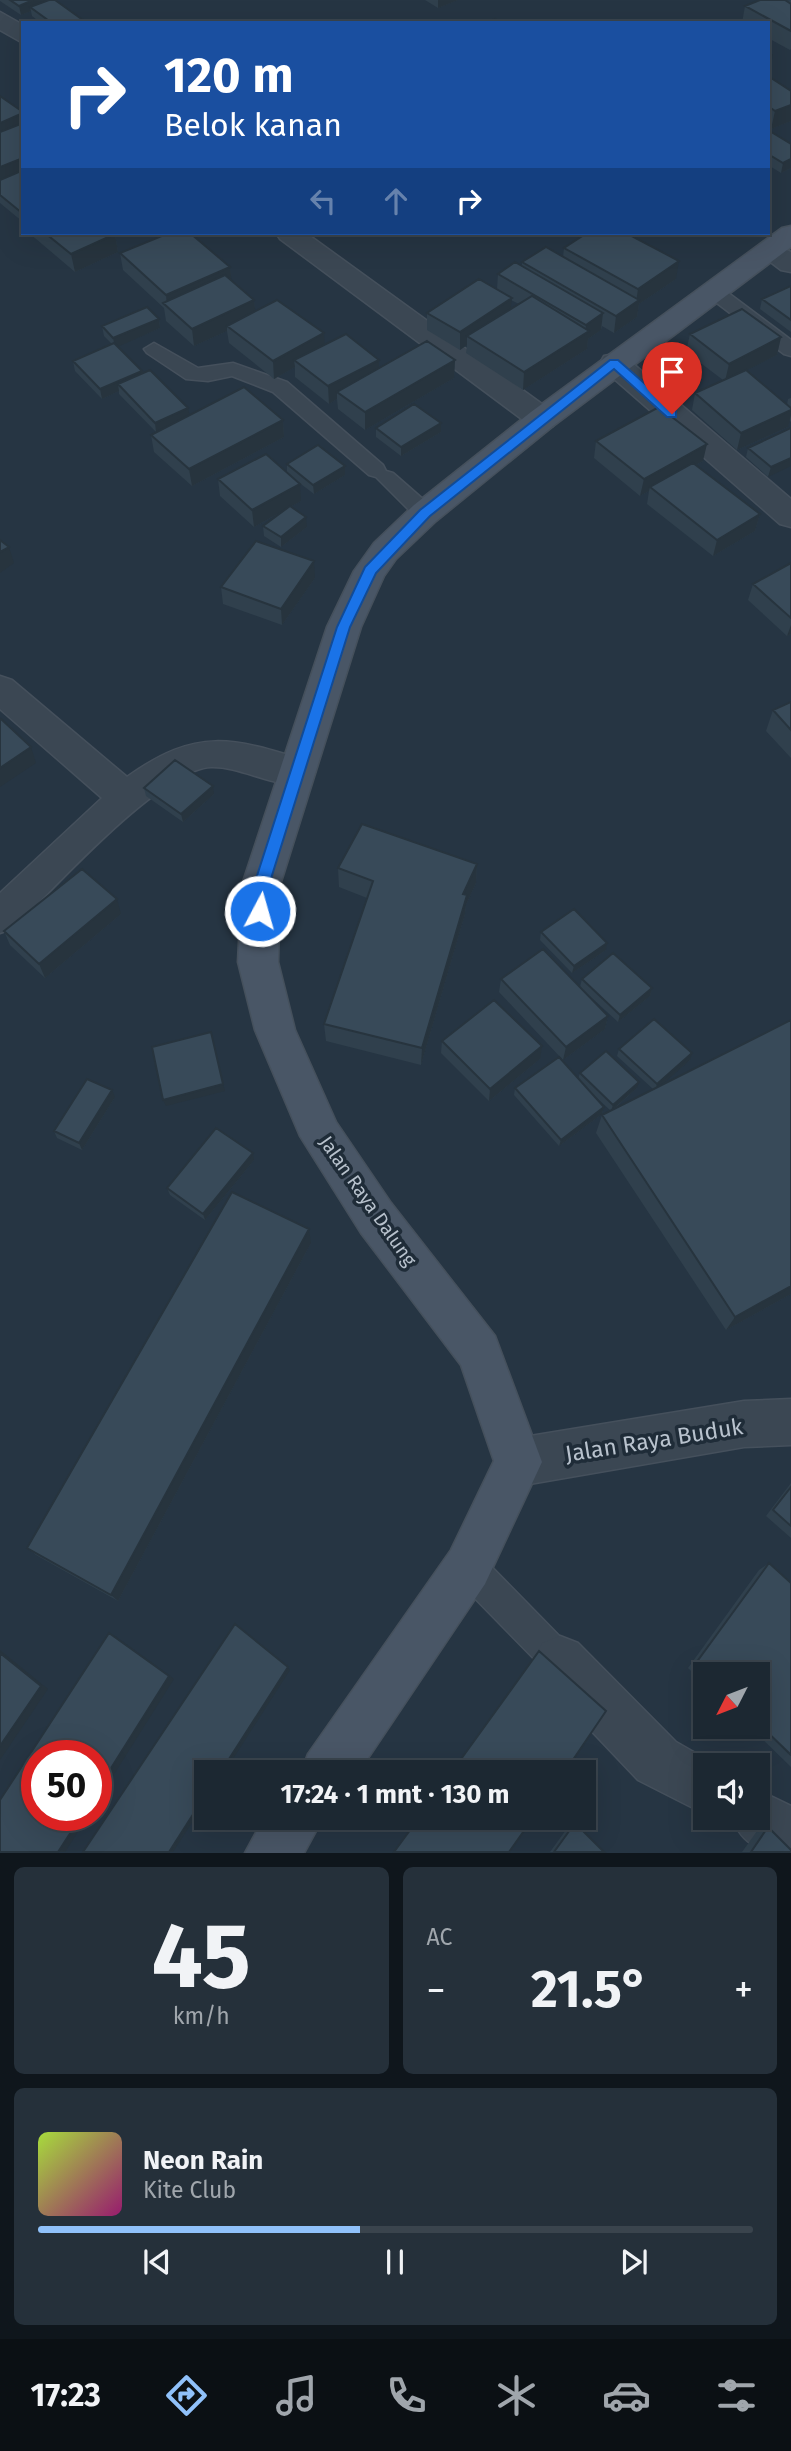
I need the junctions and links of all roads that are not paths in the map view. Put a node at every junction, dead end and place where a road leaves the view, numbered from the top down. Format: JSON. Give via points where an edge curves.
{"nodes":[{"id":1,"x":0,"y":19,"type":"edge"},
{"id":2,"x":21,"y":35,"type":"edge"},
{"id":3,"x":292,"y":235,"type":"edge"},
{"id":4,"x":784,"y":250,"type":"edge"},
{"id":5,"x":712,"y":290,"type":"junction"},
{"id":6,"x":155,"y":349,"type":"dead end"},
{"id":7,"x":791,"y":350,"type":"edge"},
{"id":8,"x":614,"y":363,"type":"junction"},
{"id":9,"x":541,"y":419,"type":"junction"},
{"id":10,"x":381,"y":474,"type":"joint"},
{"id":11,"x":425,"y":513,"type":"junction"},
{"id":12,"x":791,"y":516,"type":"edge"},
{"id":13,"x":0,"y":689,"type":"edge"},
{"id":14,"x":297,"y":772,"type":"junction"},
{"id":15,"x":127,"y":798,"type":"junction"},
{"id":16,"x":0,"y":917,"type":"edge"},
{"id":17,"x":791,"y":1422,"type":"edge"},
{"id":18,"x":518,"y":1462,"type":"junction"},
{"id":19,"x":468,"y":1567,"type":"junction"},
{"id":20,"x":560,"y":1661,"type":"joint"},
{"id":21,"x":336,"y":1760,"type":"edge"},
{"id":22,"x":693,"y":1781,"type":"edge"},
{"id":23,"x":770,"y":1823,"type":"edge"},
{"id":24,"x":288,"y":1830,"type":"edge"},
{"id":25,"x":791,"y":1835,"type":"edge"},
{"id":26,"x":272,"y":1853,"type":"edge"}],
"edges":[{"from":1,"to":2,"type":"street"},
{"from":3,"to":9,"type":"street"},
{"from":4,"to":5,"type":"main road","name":"Jalan Raya Dalung"},
{"from":5,"to":7,"type":"lane"},
{"from":5,"to":8,"type":"main road","name":"Jalan Raya Dalung"},
{"from":6,"to":10,"type":"lane","via":[[193,374],[233,369],[279,387]]},
{"from":8,"to":9,"type":"main road","name":"Jalan Raya Dalung"},
{"from":8,"to":12,"type":"street"},
{"from":9,"to":11,"type":"main road","name":"Jalan Raya Dalung"},
{"from":10,"to":11,"type":"lane"},
{"from":11,"to":14,"type":"main road","name":"Jalan Raya Dalung","via":[[370,571],[344,627]]},
{"from":13,"to":15,"type":"street"},
{"from":14,"to":15,"type":"street","via":[[210,752],[194,754],[154,774]]},
{"from":14,"to":18,"type":"main road","name":"Jalan Raya Dalung","via":[[261,885],[258,962],[275,1030],[321,1136],[376,1218],[479,1352]]},
{"from":15,"to":16,"type":"street"},
{"from":17,"to":18,"type":"street","name":"Jalan Raya Buduk","via":[[744,1424]]},
{"from":18,"to":19,"type":"main road"},
{"from":19,"to":20,"type":"lane"},
{"from":19,"to":21,"type":"main road"},
{"from":20,"to":22,"type":"street","via":[[657,1761]]},
{"from":23,"to":25,"type":"street"},
{"from":24,"to":26,"type":"main road"}]}
